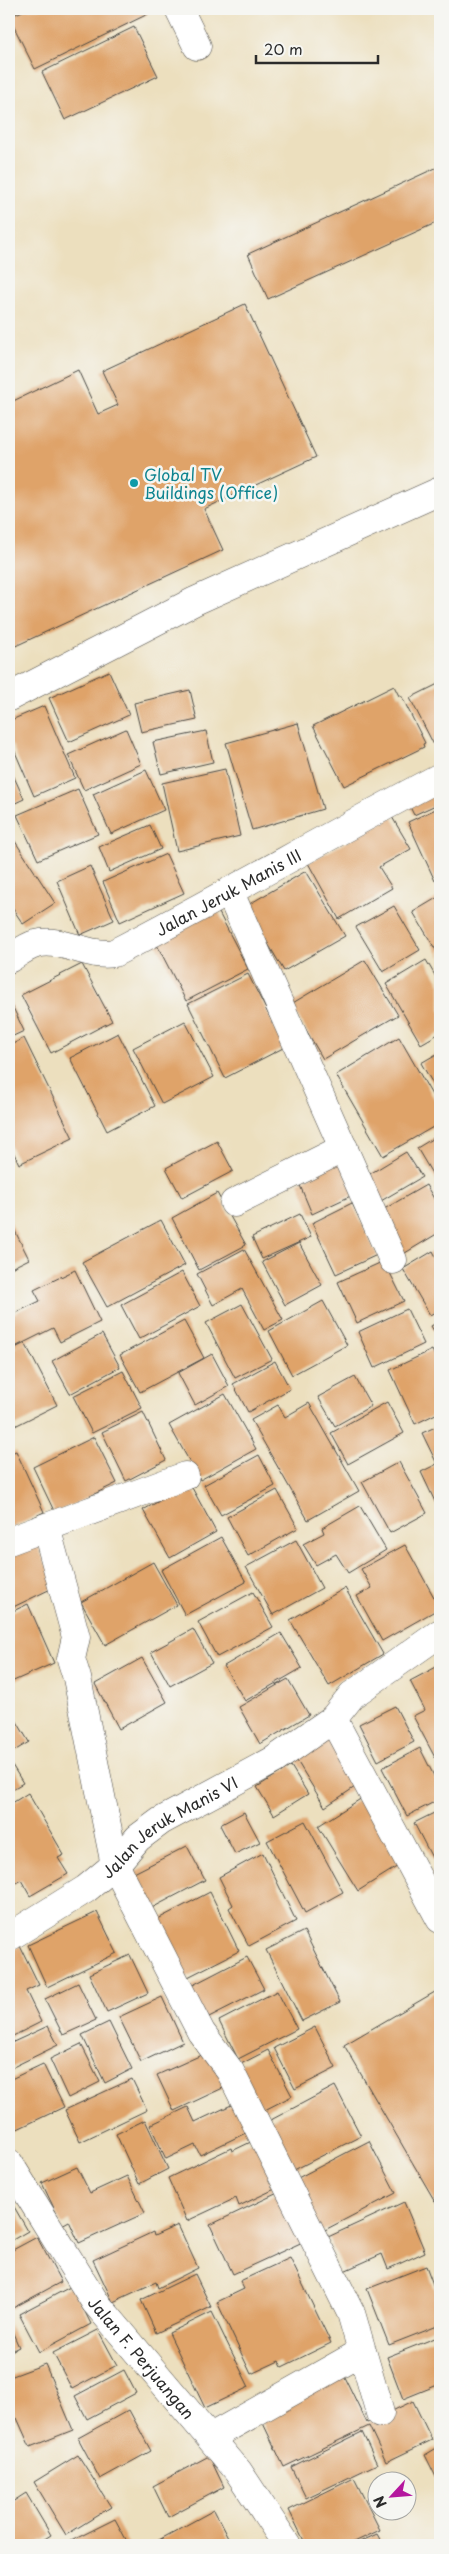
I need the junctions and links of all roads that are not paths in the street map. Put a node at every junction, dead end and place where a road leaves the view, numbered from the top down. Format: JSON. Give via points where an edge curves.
{"nodes":[{"id":1,"x":178,"y":9,"type":"edge"},
{"id":2,"x":197,"y":46,"type":"dead end"},
{"id":3,"x":440,"y":490,"type":"edge"},
{"id":4,"x":9,"y":697,"type":"edge"},
{"id":5,"x":440,"y":777,"type":"edge"},
{"id":6,"x":230,"y":893,"type":"junction"},
{"id":7,"x":9,"y":960,"type":"edge"},
{"id":8,"x":344,"y":1148,"type":"junction"},
{"id":9,"x":234,"y":1204,"type":"dead end"},
{"id":10,"x":393,"y":1260,"type":"dead end"},
{"id":11,"x":185,"y":1476,"type":"dead end"},
{"id":12,"x":46,"y":1527,"type":"junction"},
{"id":13,"x":9,"y":1541,"type":"edge"},
{"id":14,"x":440,"y":1633,"type":"edge"},
{"id":15,"x":333,"y":1719,"type":"junction"},
{"id":16,"x":114,"y":1865,"type":"junction"},
{"id":17,"x":440,"y":1919,"type":"edge"},
{"id":18,"x":9,"y":1937,"type":"edge"},
{"id":19,"x":9,"y":2163,"type":"edge"},
{"id":20,"x":362,"y":2352,"type":"junction"},
{"id":21,"x":380,"y":2413,"type":"dead end"},
{"id":22,"x":211,"y":2438,"type":"junction"},
{"id":23,"x":287,"y":2545,"type":"edge"}],
"edges":[{"from":1,"to":2,"type":"street"},
{"from":3,"to":4,"type":"street","via":[[195,602]]},
{"from":5,"to":6,"type":"street","name":"Jalan Jeruk Manis III","via":[[304,848]]},
{"from":6,"to":7,"type":"street","name":"Jalan Jeruk Manis III","via":[[114,953],[103,955],[47,942],[34,944]]},
{"from":6,"to":8,"type":"street"},
{"from":8,"to":9,"type":"street"},
{"from":8,"to":10,"type":"street"},
{"from":11,"to":12,"type":"street"},
{"from":12,"to":13,"type":"street"},
{"from":12,"to":16,"type":"street","via":[[76,1637],[71,1660]]},
{"from":14,"to":15,"type":"street","name":"Jalan Jeruk Manis VI","via":[[352,1695]]},
{"from":15,"to":16,"type":"street","name":"Jalan Jeruk Manis VI","via":[[274,1760],[161,1822],[138,1838]]},
{"from":15,"to":17,"type":"street"},
{"from":16,"to":18,"type":"street","name":"Jalan Jeruk Manis VI","via":[[86,1889]]},
{"from":16,"to":20,"type":"street","via":[[201,2032],[230,2071],[351,2313]]},
{"from":19,"to":22,"type":"street","name":"Jalan F. Perjuangan","via":[[95,2302]]},
{"from":20,"to":21,"type":"street"},
{"from":20,"to":22,"type":"street"},
{"from":22,"to":23,"type":"street","name":"Jalan F. Perjuangan","via":[[238,2471]]}]}
